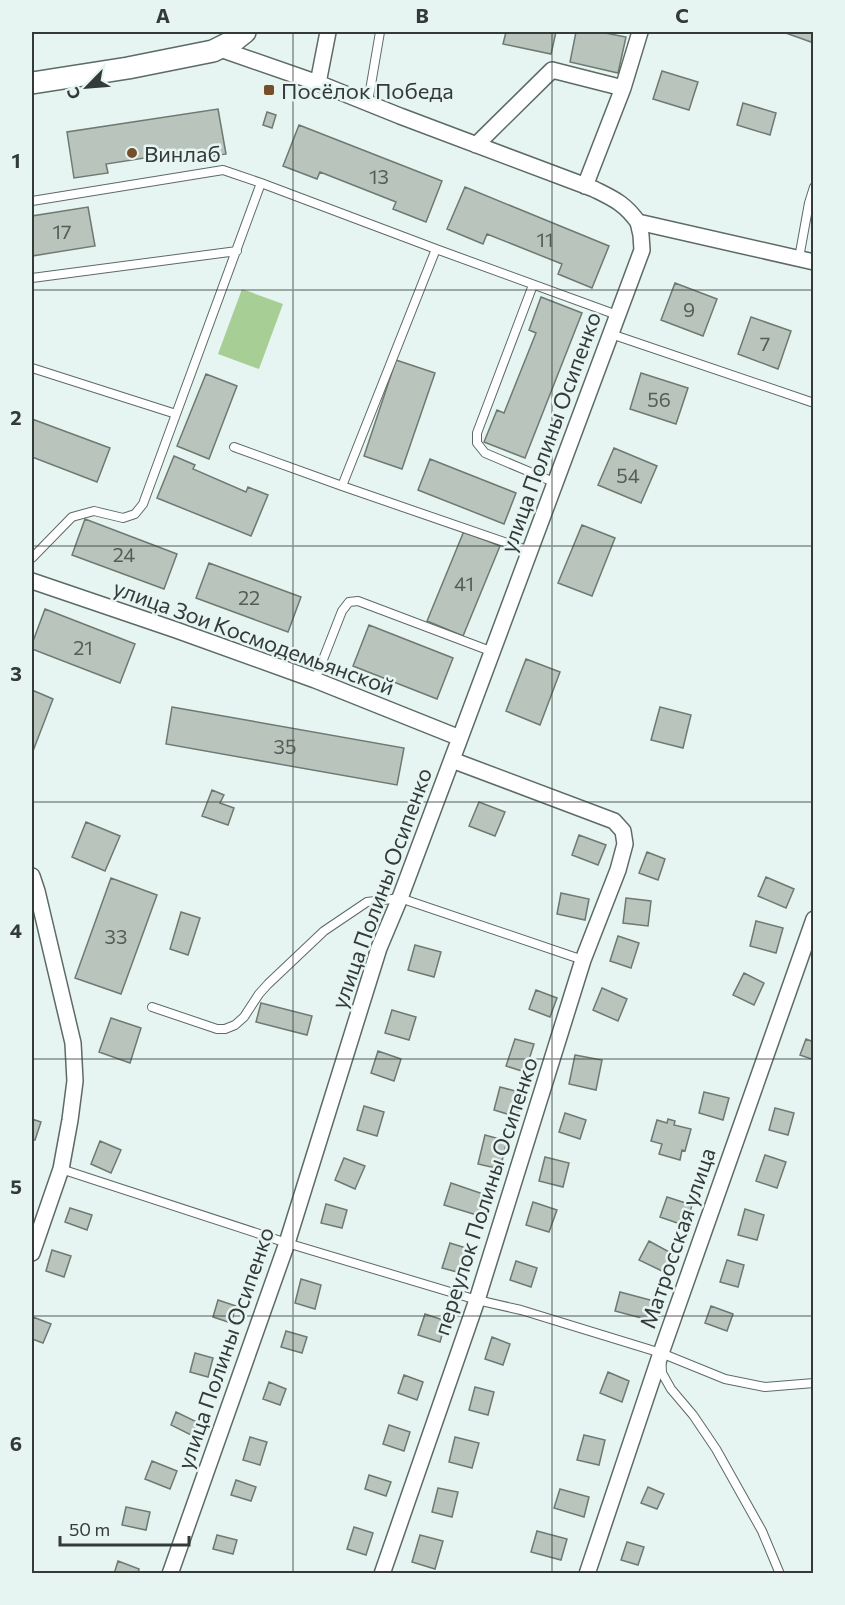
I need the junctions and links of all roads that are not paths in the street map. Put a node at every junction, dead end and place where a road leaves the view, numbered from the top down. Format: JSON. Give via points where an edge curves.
{"nodes":[{"id":1,"x":245,"y":32,"type":"edge"},
{"id":2,"x":328,"y":32,"type":"edge"},
{"id":3,"x":380,"y":32,"type":"edge"},
{"id":4,"x":640,"y":32,"type":"edge"},
{"id":5,"x":220,"y":49,"type":"junction"},
{"id":6,"x":32,"y":83,"type":"edge"},
{"id":7,"x":318,"y":83,"type":"junction"},
{"id":8,"x":623,"y":88,"type":"junction"},
{"id":9,"x":368,"y":102,"type":"junction"},
{"id":10,"x":476,"y":145,"type":"junction"},
{"id":11,"x":261,"y":183,"type":"junction"},
{"id":12,"x":585,"y":186,"type":"junction"},
{"id":13,"x":813,"y":187,"type":"edge"},
{"id":14,"x":32,"y":201,"type":"edge"},
{"id":15,"x":638,"y":222,"type":"junction"},
{"id":16,"x":436,"y":249,"type":"junction"},
{"id":17,"x":237,"y":251,"type":"junction"},
{"id":18,"x":806,"y":260,"type":"edge"},
{"id":19,"x":32,"y":278,"type":"edge"},
{"id":20,"x":533,"y":285,"type":"junction"},
{"id":21,"x":617,"y":315,"type":"junction"},
{"id":22,"x":611,"y":334,"type":"junction"},
{"id":23,"x":32,"y":368,"type":"edge"},
{"id":24,"x":813,"y":403,"type":"edge"},
{"id":25,"x":176,"y":414,"type":"junction"},
{"id":26,"x":234,"y":447,"type":"dead end"},
{"id":27,"x":556,"y":483,"type":"junction"},
{"id":28,"x":342,"y":486,"type":"junction"},
{"id":29,"x":530,"y":551,"type":"junction"},
{"id":30,"x":32,"y":558,"type":"edge"},
{"id":31,"x":32,"y":581,"type":"edge"},
{"id":32,"x":493,"y":652,"type":"junction"},
{"id":33,"x":315,"y":680,"type":"junction"},
{"id":34,"x":460,"y":738,"type":"junction"},
{"id":35,"x":452,"y":760,"type":"junction"},
{"id":36,"x":32,"y":876,"type":"edge"},
{"id":37,"x":400,"y":898,"type":"junction"},
{"id":38,"x":813,"y":919,"type":"edge"},
{"id":39,"x":583,"y":960,"type":"junction"},
{"id":40,"x":152,"y":1007,"type":"dead end"},
{"id":41,"x":61,"y":1169,"type":"junction"},
{"id":42,"x":287,"y":1243,"type":"junction"},
{"id":43,"x":32,"y":1253,"type":"edge"},
{"id":44,"x":477,"y":1300,"type":"junction"},
{"id":45,"x":661,"y":1353,"type":"junction"},
{"id":46,"x":813,"y":1383,"type":"edge"},
{"id":47,"x":170,"y":1574,"type":"edge"},
{"id":48,"x":382,"y":1574,"type":"edge"},
{"id":49,"x":587,"y":1574,"type":"edge"},
{"id":50,"x":780,"y":1574,"type":"edge"}],
"edges":[{"from":1,"to":5,"type":"main road"},
{"from":2,"to":7,"type":"street"},
{"from":3,"to":9,"type":"lane"},
{"from":4,"to":8,"type":"street"},
{"from":5,"to":6,"type":"main road"},
{"from":5,"to":7,"type":"street"},
{"from":7,"to":9,"type":"street"},
{"from":8,"to":10,"type":"street","via":[[552,69]]},
{"from":8,"to":12,"type":"street"},
{"from":9,"to":10,"type":"street"},
{"from":10,"to":12,"type":"street"},
{"from":11,"to":14,"type":"lane","via":[[222,170]]},
{"from":11,"to":16,"type":"lane"},
{"from":11,"to":17,"type":"lane"},
{"from":12,"to":15,"type":"street","via":[[615,200]]},
{"from":13,"to":18,"type":"lane"},
{"from":15,"to":18,"type":"street"},
{"from":15,"to":21,"type":"street","name":"улица Полины Осипенко","via":[[642,250]]},
{"from":16,"to":20,"type":"lane"},
{"from":16,"to":28,"type":"lane"},
{"from":17,"to":19,"type":"lane"},
{"from":17,"to":25,"type":"lane"},
{"from":20,"to":21,"type":"lane"},
{"from":20,"to":27,"type":"lane","via":[[477,433],[477,443],[485,453]]},
{"from":21,"to":22,"type":"street","name":"улица Полины Осипенко"},
{"from":22,"to":24,"type":"lane"},
{"from":22,"to":27,"type":"street","name":"улица Полины Осипенко"},
{"from":23,"to":25,"type":"lane"},
{"from":25,"to":30,"type":"lane","via":[[143,504],[135,514],[123,518],[94,511],[72,517]]},
{"from":26,"to":28,"type":"lane"},
{"from":27,"to":29,"type":"street","name":"улица Полины Осипенко"},
{"from":28,"to":29,"type":"lane"},
{"from":29,"to":32,"type":"street","name":"улица Полины Осипенко"},
{"from":31,"to":33,"type":"street","name":"улица Зои Космодемьянской"},
{"from":32,"to":33,"type":"lane","via":[[358,601],[349,602]]},
{"from":32,"to":34,"type":"street","name":"улица Полины Осипенко"},
{"from":33,"to":34,"type":"street","name":"улица Зои Космодемьянской"},
{"from":34,"to":35,"type":"street","name":"улица Полины Осипенко"},
{"from":35,"to":37,"type":"street","name":"улица Полины Осипенко"},
{"from":35,"to":39,"type":"street","name":"переулок Полины Осипенко","via":[[614,821],[623,831],[625,844],[618,870]]},
{"from":36,"to":41,"type":"street","via":[[73,1043],[75,1081]]},
{"from":37,"to":39,"type":"lane"},
{"from":37,"to":40,"type":"lane","via":[[367,902],[324,931],[268,984],[235,1025],[217,1029]]},
{"from":37,"to":42,"type":"street","name":"улица Полины Осипенко","via":[[379,948]]},
{"from":38,"to":45,"type":"street","name":"Матросская улица"},
{"from":39,"to":44,"type":"street","name":"переулок Полины Осипенко"},
{"from":41,"to":42,"type":"lane"},
{"from":41,"to":43,"type":"street"},
{"from":42,"to":44,"type":"lane"},
{"from":42,"to":47,"type":"street","name":"улица Полины Осипенко"},
{"from":44,"to":45,"type":"lane"},
{"from":44,"to":48,"type":"street","name":"переулок Полины Осипенко"},
{"from":45,"to":46,"type":"lane","via":[[725,1378],[765,1387]]},
{"from":45,"to":49,"type":"street","name":"Матросская улица"},
{"from":45,"to":50,"type":"lane","via":[[662,1373],[716,1449],[762,1532]]}]}
